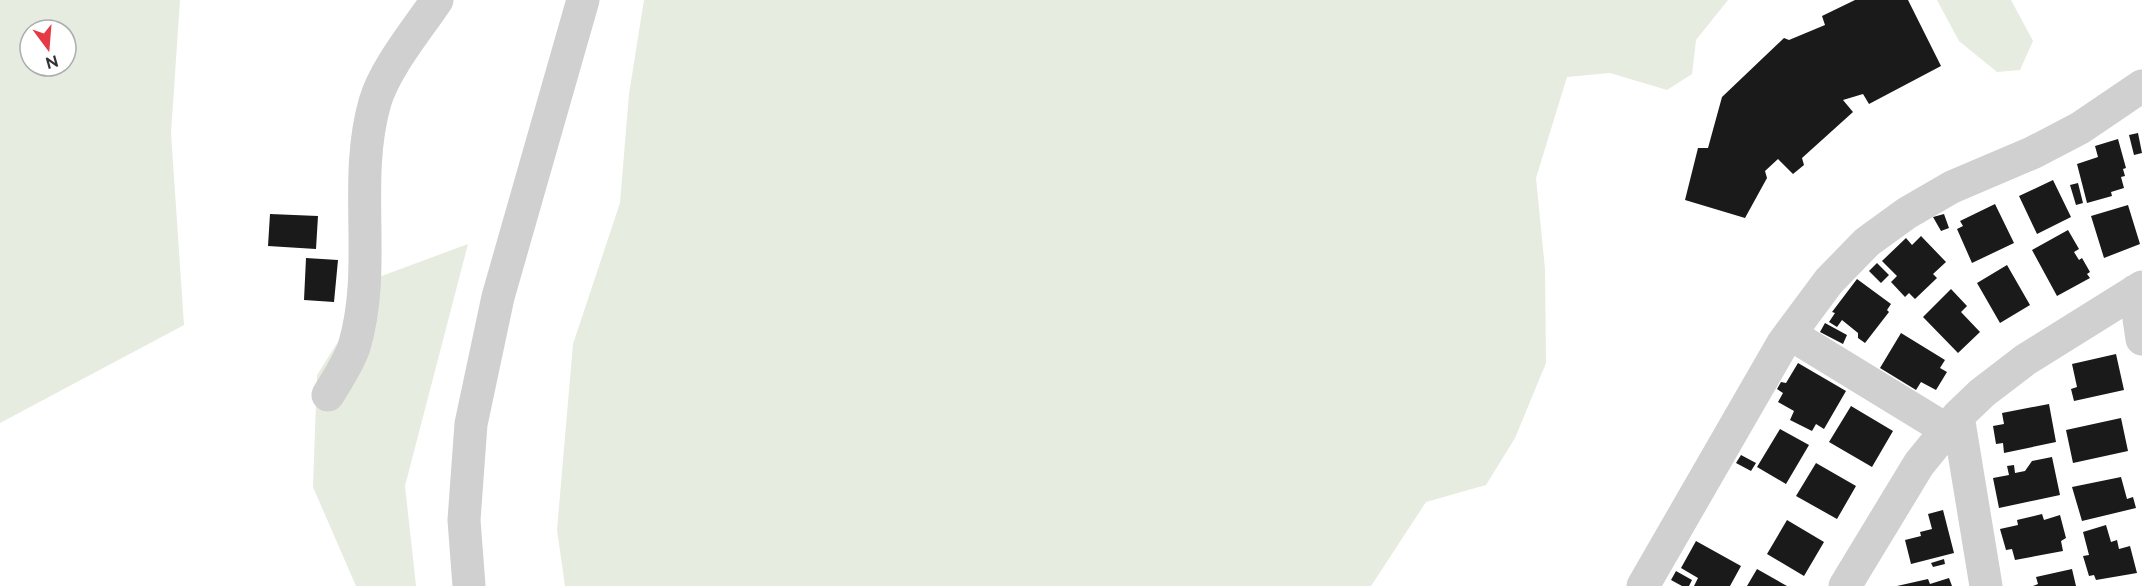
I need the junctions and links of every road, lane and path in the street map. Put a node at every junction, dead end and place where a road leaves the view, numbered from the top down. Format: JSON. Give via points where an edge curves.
{"nodes":[{"id":1,"x":437,"y":0,"type":"edge"},
{"id":2,"x":583,"y":0,"type":"edge"},
{"id":3,"x":2142,"y":86,"type":"edge"},
{"id":4,"x":2138,"y":289,"type":"edge"},
{"id":5,"x":1790,"y":334,"type":"junction"},
{"id":6,"x":2142,"y":339,"type":"edge"},
{"id":7,"x":328,"y":395,"type":"dead end"},
{"id":8,"x":1953,"y":423,"type":"junction"},
{"id":9,"x":469,"y":586,"type":"edge"},
{"id":10,"x":1643,"y":586,"type":"edge"},
{"id":11,"x":1845,"y":586,"type":"edge"},
{"id":12,"x":1986,"y":586,"type":"edge"}],
"edges":[{"from":1,"to":7,"type":"street","via":[[376,100],[362,184],[365,284],[354,345]]},
{"from":2,"to":9,"type":"street","via":[[498,297],[471,424],[464,520]]},
{"from":3,"to":5,"type":"street","via":[[2080,128],[1952,187],[1907,213],[1867,242],[1829,281]]},
{"from":4,"to":6,"type":"street"},
{"from":4,"to":8,"type":"street","via":[[2025,360],[1982,393]]},
{"from":5,"to":8,"type":"street"},
{"from":5,"to":10,"type":"street"},
{"from":8,"to":11,"type":"street","via":[[1919,464]]},
{"from":8,"to":12,"type":"street"}]}
